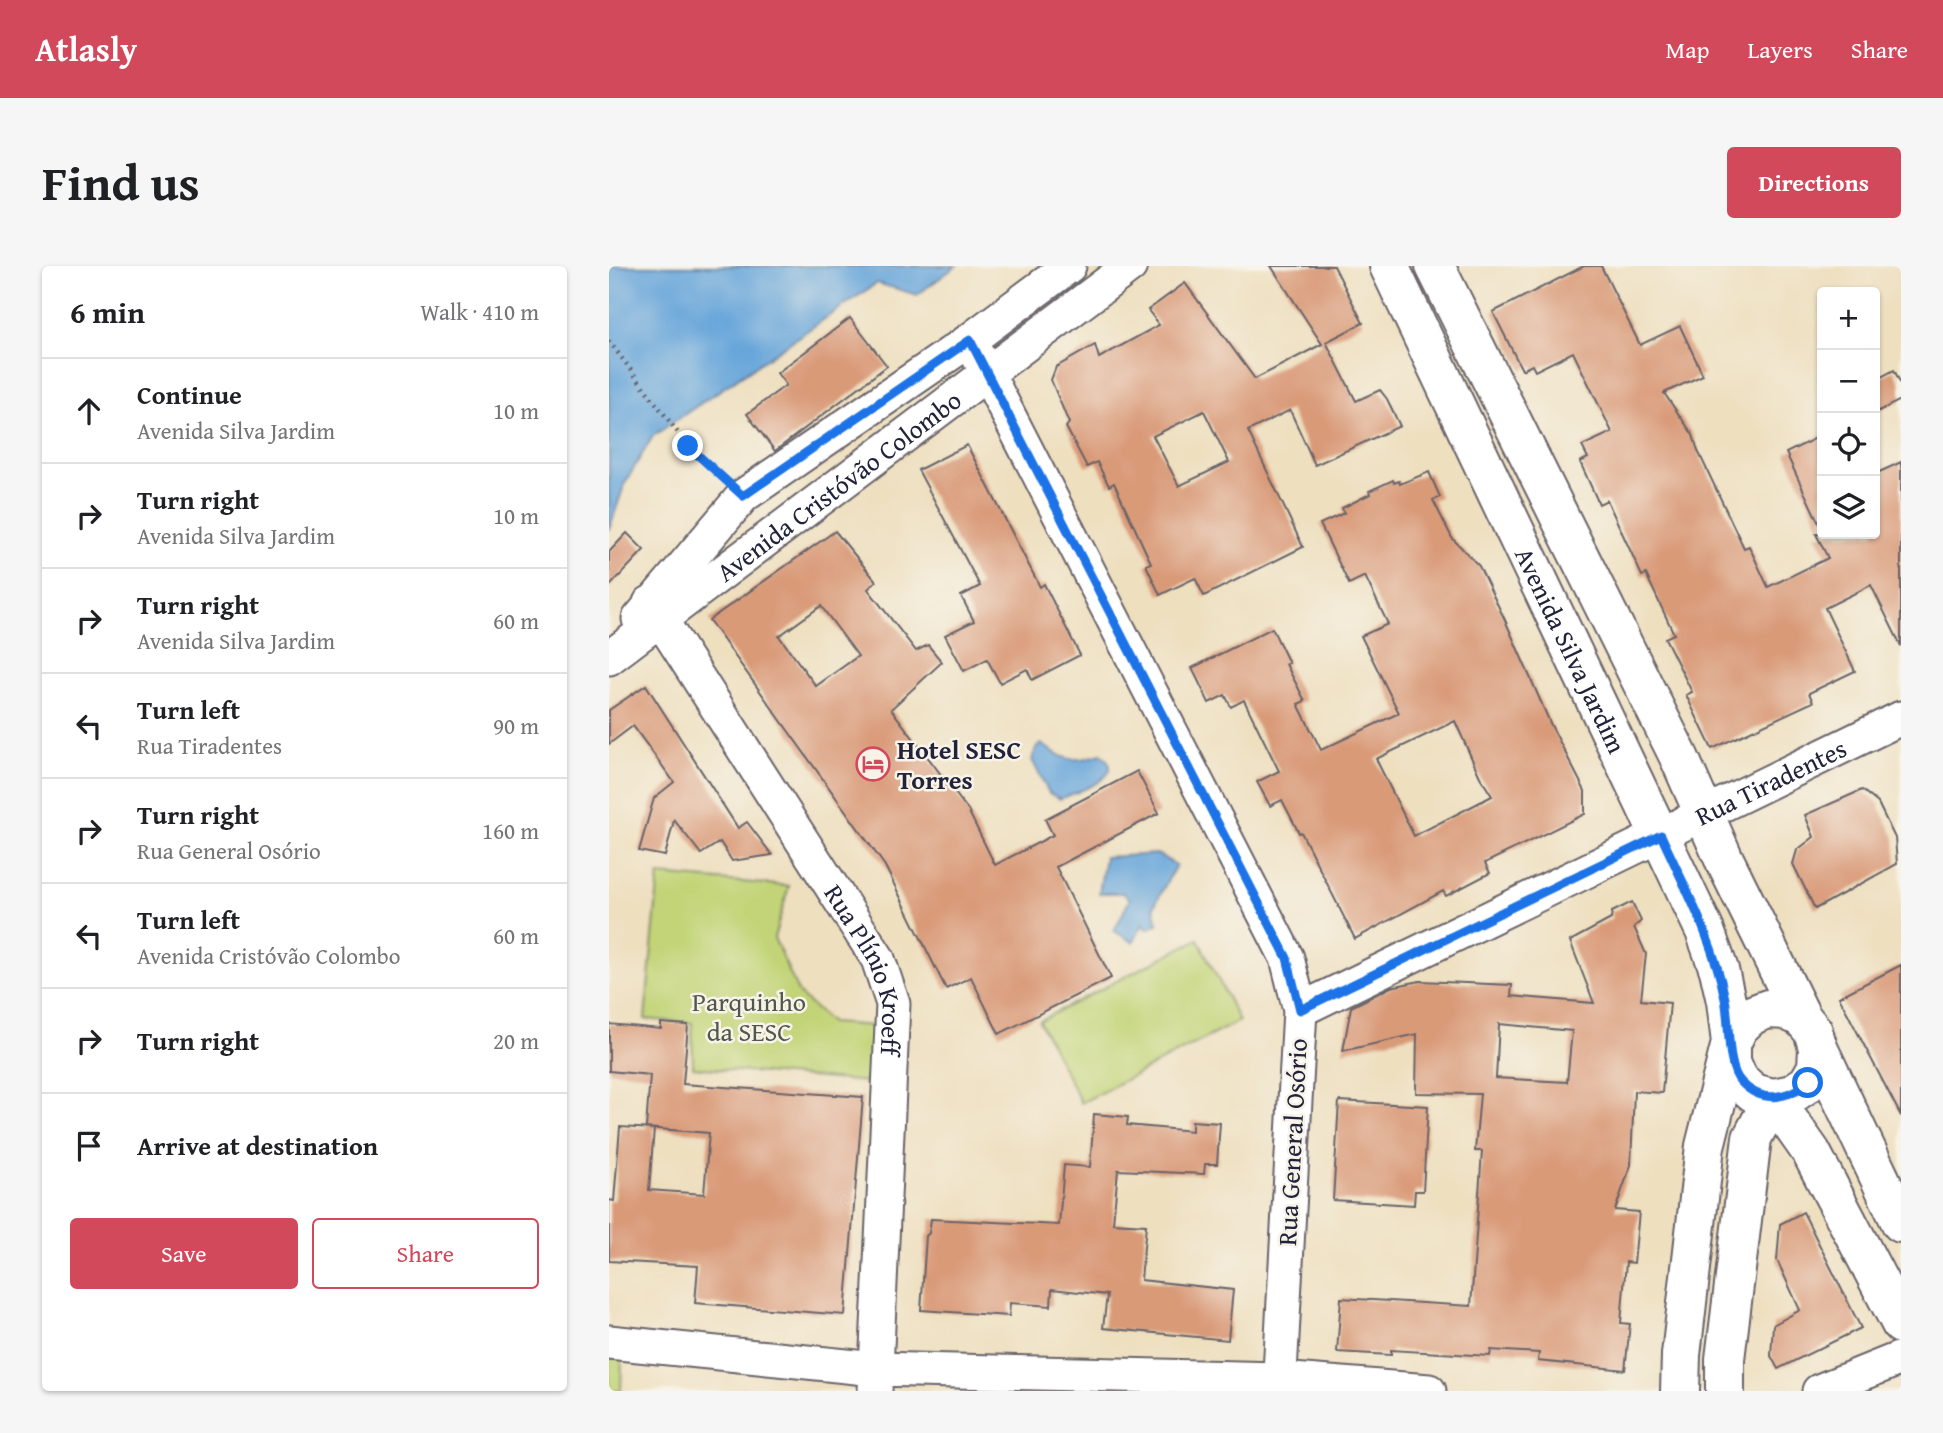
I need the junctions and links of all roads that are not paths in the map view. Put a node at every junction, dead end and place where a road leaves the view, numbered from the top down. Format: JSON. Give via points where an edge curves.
{"nodes":[{"id":1,"x":1069,"y":266,"type":"edge"},
{"id":2,"x":1130,"y":266,"type":"edge"},
{"id":3,"x":1389,"y":266,"type":"edge"},
{"id":4,"x":1436,"y":266,"type":"edge"},
{"id":5,"x":970,"y":340,"type":"junction"},
{"id":6,"x":988,"y":372,"type":"junction"},
{"id":7,"x":657,"y":611,"type":"junction"},
{"id":8,"x":611,"y":657,"type":"edge"},
{"id":9,"x":1901,"y":718,"type":"edge"},
{"id":10,"x":1704,"y":814,"type":"junction"},
{"id":11,"x":1661,"y":835,"type":"junction"},
{"id":12,"x":1300,"y":1010,"type":"junction"},
{"id":13,"x":1810,"y":1033,"type":"junction"},
{"id":14,"x":1731,"y":1043,"type":"junction"},
{"id":15,"x":1773,"y":1098,"type":"junction"},
{"id":16,"x":1901,"y":1223,"type":"edge"},
{"id":17,"x":1901,"y":1324,"type":"edge"},
{"id":18,"x":609,"y":1342,"type":"edge"},
{"id":19,"x":1901,"y":1358,"type":"edge"},
{"id":20,"x":875,"y":1380,"type":"edge"},
{"id":21,"x":1279,"y":1385,"type":"edge"},
{"id":22,"x":1429,"y":1391,"type":"edge"},
{"id":23,"x":1680,"y":1391,"type":"edge"},
{"id":24,"x":1725,"y":1391,"type":"edge"},
{"id":25,"x":1819,"y":1391,"type":"edge"}],
"edges":[{"from":1,"to":5,"type":"street","name":"Avenida Cristóvão Colombo"},
{"from":2,"to":6,"type":"street","name":"Avenida Cristóvão Colombo"},
{"from":3,"to":11,"type":"street","name":"Avenida Silva Jardim"},
{"from":4,"to":10,"type":"street","name":"Avenida Silva Jardim"},
{"from":5,"to":6,"type":"street","name":"Rua General Osório"},
{"from":5,"to":7,"type":"street","name":"Avenida Cristóvão Colombo","via":[[743,496]]},
{"from":6,"to":7,"type":"street","name":"Avenida Cristóvão Colombo"},
{"from":6,"to":12,"type":"street","name":"Rua General Osório","via":[[1287,958]]},
{"from":7,"to":8,"type":"street","name":"Avenida Cristóvão Colombo"},
{"from":7,"to":20,"type":"street","name":"Rua Plínio Kroeff","via":[[878,959],[893,1004]]},
{"from":9,"to":10,"type":"street","name":"Rua Tiradentes"},
{"from":10,"to":11,"type":"street","name":"Rua Tiradentes"},
{"from":10,"to":13,"type":"street","name":"Avenida Silva Jardim"},
{"from":11,"to":12,"type":"street","name":"Rua Tiradentes"},
{"from":11,"to":14,"type":"street","name":"Avenida Silva Jardim","via":[[1719,970]]},
{"from":12,"to":21,"type":"street","name":"Rua General Osório"},
{"from":13,"to":14,"type":"street","via":[[1786,1010],[1768,1009],[1745,1021]]},
{"from":13,"to":15,"type":"street","via":[[1817,1066],[1808,1083],[1792,1094]]},
{"from":13,"to":16,"type":"street","name":"Avenida Silva Jardim"},
{"from":14,"to":15,"type":"street","name":"Avenida Silva Jardim","via":[[1731,1062],[1739,1080],[1753,1093]]},
{"from":14,"to":23,"type":"street","via":[[1705,1146]]},
{"from":15,"to":17,"type":"street","name":"Avenida Silva Jardim","via":[[1811,1152]]},
{"from":15,"to":24,"type":"street","via":[[1752,1138]]},
{"from":18,"to":20,"type":"street"},
{"from":19,"to":25,"type":"street"},
{"from":20,"to":21,"type":"street"},
{"from":21,"to":22,"type":"street"}]}
